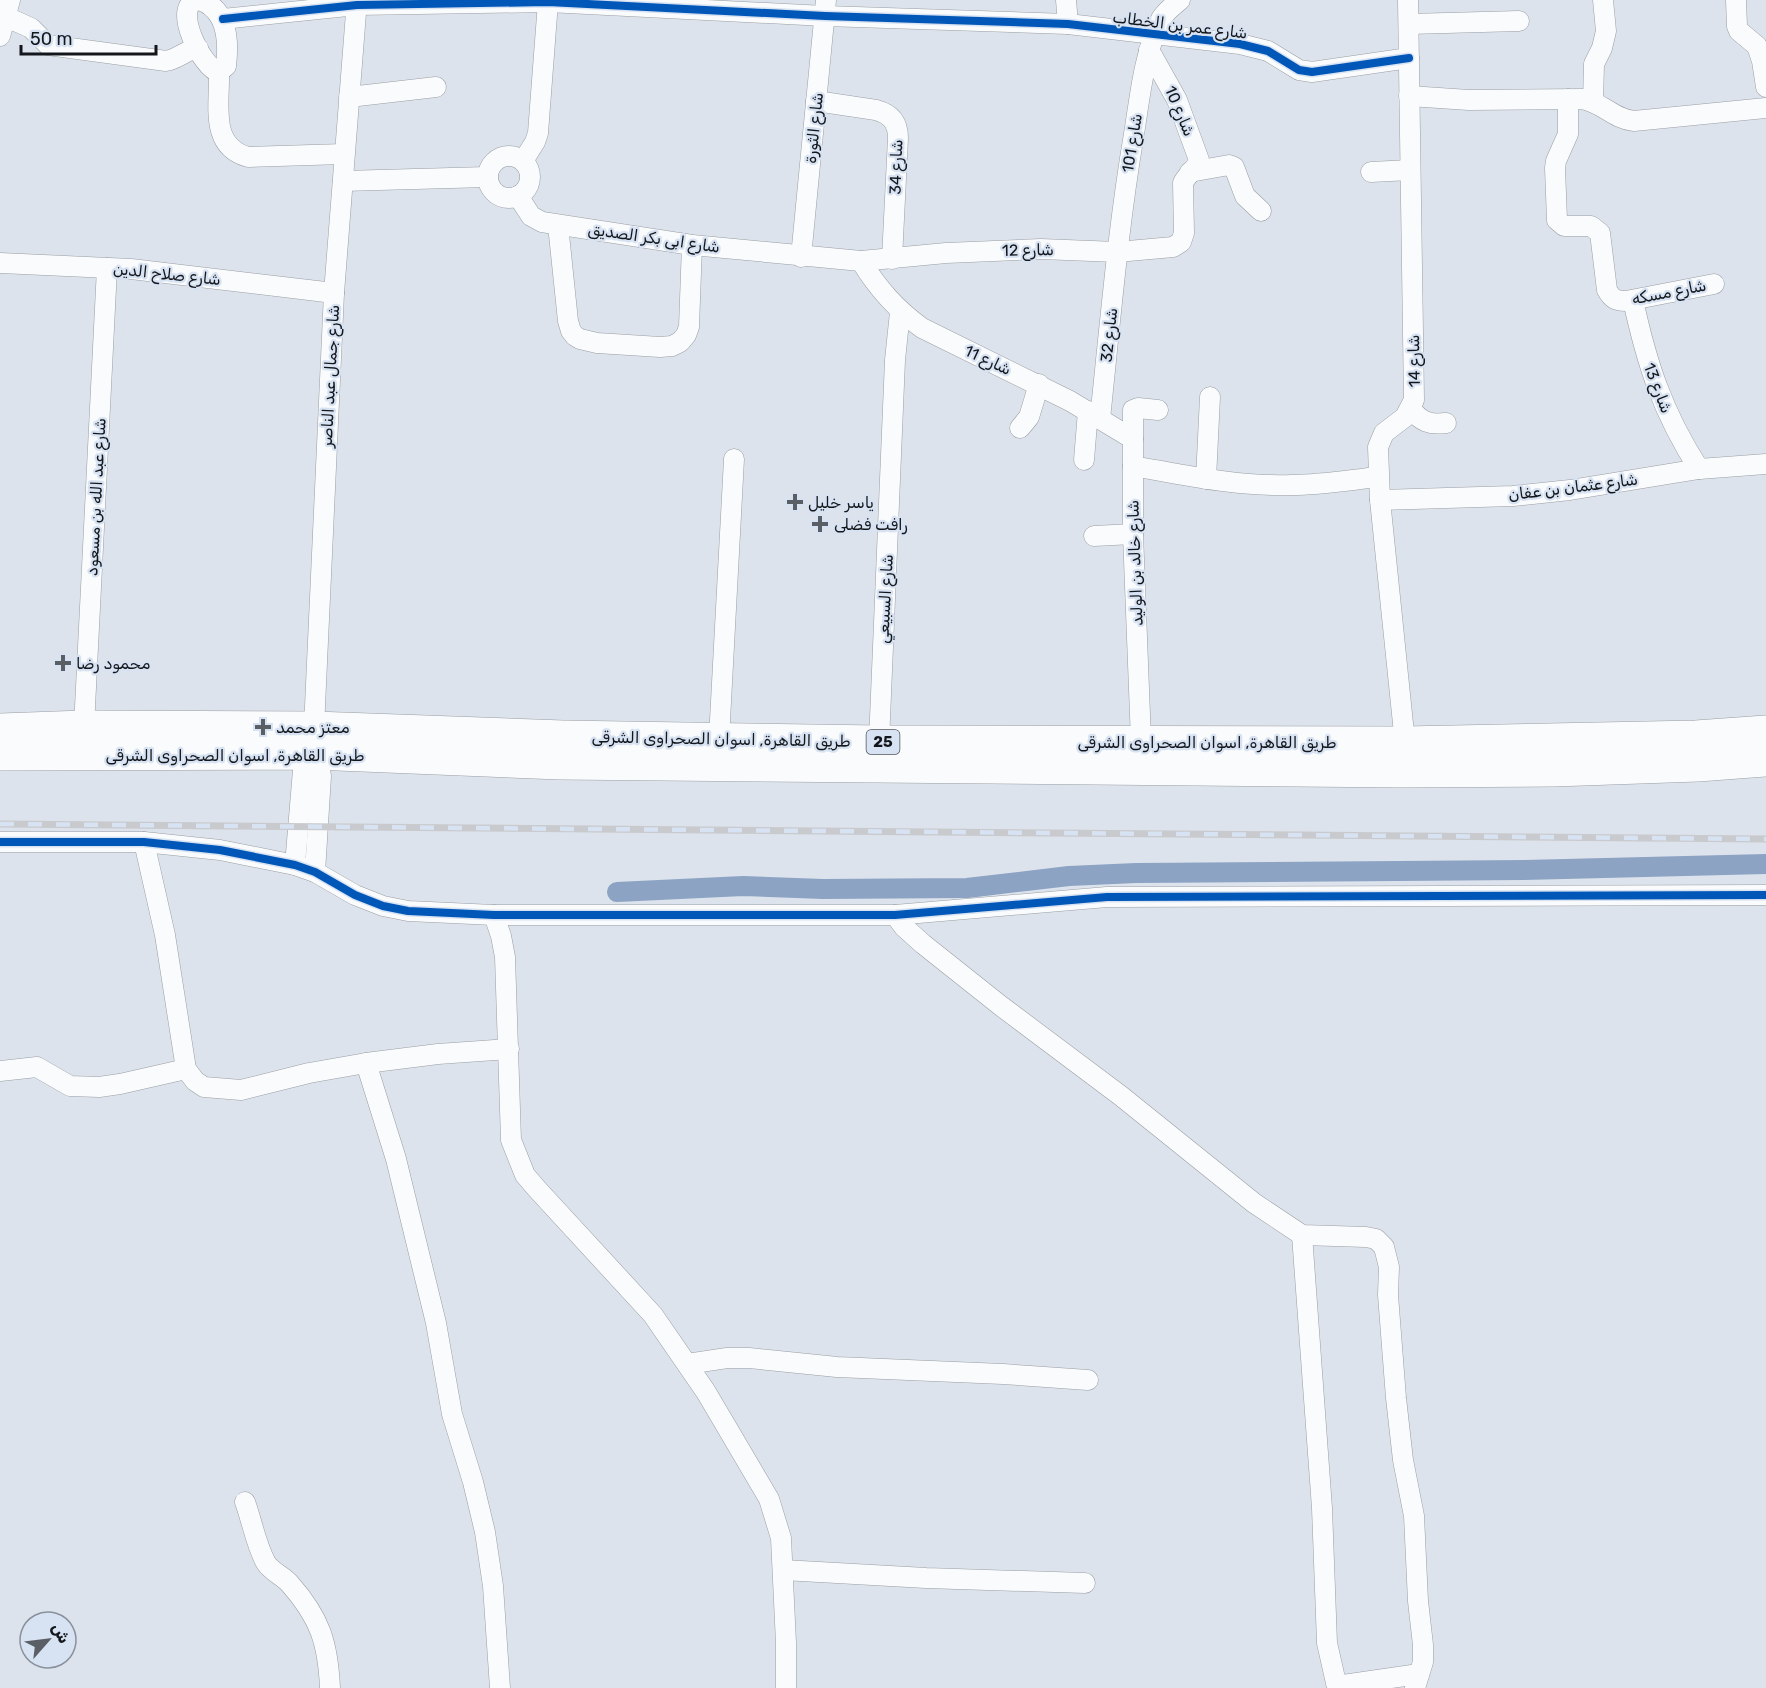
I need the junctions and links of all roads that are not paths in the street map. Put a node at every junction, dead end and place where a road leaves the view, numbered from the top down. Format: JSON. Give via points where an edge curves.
{"nodes":[{"id":1,"x":1066,"y":0,"type":"edge"},
{"id":2,"x":1180,"y":0,"type":"edge"},
{"id":3,"x":1408,"y":0,"type":"edge"},
{"id":4,"x":1603,"y":0,"type":"edge"},
{"id":5,"x":1736,"y":0,"type":"edge"},
{"id":6,"x":189,"y":2,"type":"edge"},
{"id":7,"x":548,"y":2,"type":"junction"},
{"id":8,"x":602,"y":2,"type":"edge"},
{"id":9,"x":357,"y":3,"type":"edge"},
{"id":10,"x":7,"y":8,"type":"edge"},
{"id":11,"x":826,"y":8,"type":"edge"},
{"id":12,"x":223,"y":19,"type":"junction"},
{"id":13,"x":1519,"y":21,"type":"dead end"},
{"id":14,"x":1068,"y":24,"type":"junction"},
{"id":15,"x":1409,"y":24,"type":"junction"},
{"id":16,"x":0,"y":36,"type":"edge"},
{"id":17,"x":1152,"y":43,"type":"junction"},
{"id":18,"x":198,"y":48,"type":"junction"},
{"id":19,"x":1409,"y":58,"type":"junction"},
{"id":20,"x":219,"y":72,"type":"junction"},
{"id":21,"x":436,"y":87,"type":"dead end"},
{"id":22,"x":1766,"y":87,"type":"edge"},
{"id":23,"x":1408,"y":96,"type":"junction"},
{"id":24,"x":349,"y":97,"type":"junction"},
{"id":25,"x":1568,"y":99,"type":"junction"},
{"id":26,"x":816,"y":101,"type":"junction"},
{"id":27,"x":1593,"y":102,"type":"junction"},
{"id":28,"x":1766,"y":108,"type":"edge"},
{"id":29,"x":344,"y":154,"type":"junction"},
{"id":30,"x":523,"y":160,"type":"junction"},
{"id":31,"x":1410,"y":170,"type":"junction"},
{"id":32,"x":1190,"y":172,"type":"junction"},
{"id":33,"x":1371,"y":172,"type":"dead end"},
{"id":34,"x":487,"y":177,"type":"junction"},
{"id":35,"x":343,"y":181,"type":"junction"},
{"id":36,"x":518,"y":196,"type":"junction"},
{"id":37,"x":1261,"y":211,"type":"dead end"},
{"id":38,"x":558,"y":225,"type":"junction"},
{"id":39,"x":692,"y":244,"type":"junction"},
{"id":40,"x":1117,"y":252,"type":"junction"},
{"id":41,"x":801,"y":256,"type":"junction"},
{"id":42,"x":892,"y":259,"type":"junction"},
{"id":43,"x":861,"y":261,"type":"junction"},
{"id":44,"x":0,"y":263,"type":"edge"},
{"id":45,"x":107,"y":268,"type":"junction"},
{"id":46,"x":1714,"y":284,"type":"dead end"},
{"id":47,"x":334,"y":293,"type":"junction"},
{"id":48,"x":1633,"y":300,"type":"junction"},
{"id":49,"x":900,"y":312,"type":"junction"},
{"id":50,"x":1038,"y":384,"type":"junction"},
{"id":51,"x":1210,"y":397,"type":"dead end"},
{"id":52,"x":1411,"y":409,"type":"junction"},
{"id":53,"x":1158,"y":410,"type":"dead end"},
{"id":54,"x":1094,"y":415,"type":"junction"},
{"id":55,"x":1446,"y":423,"type":"dead end"},
{"id":56,"x":1020,"y":428,"type":"dead end"},
{"id":57,"x":1133,"y":439,"type":"junction"},
{"id":58,"x":734,"y":459,"type":"dead end"},
{"id":59,"x":1084,"y":460,"type":"dead end"},
{"id":60,"x":1766,"y":464,"type":"edge"},
{"id":61,"x":1133,"y":466,"type":"junction"},
{"id":62,"x":1700,"y":469,"type":"junction"},
{"id":63,"x":1378,"y":477,"type":"junction"},
{"id":64,"x":1206,"y":479,"type":"junction"},
{"id":65,"x":1380,"y":500,"type":"junction"},
{"id":66,"x":1133,"y":534,"type":"junction"},
{"id":67,"x":1094,"y":536,"type":"dead end"},
{"id":68,"x":84,"y":727,"type":"junction"},
{"id":69,"x":0,"y":730,"type":"edge"},
{"id":70,"x":1766,"y":732,"type":"edge"},
{"id":71,"x":719,"y":739,"type":"junction"},
{"id":72,"x":314,"y":741,"type":"junction"},
{"id":73,"x":1141,"y":741,"type":"junction"},
{"id":74,"x":879,"y":742,"type":"junction"},
{"id":75,"x":1405,"y":743,"type":"junction"},
{"id":76,"x":0,"y":754,"type":"edge"},
{"id":77,"x":1766,"y":760,"type":"edge"},
{"id":78,"x":0,"y":842,"type":"edge"},
{"id":79,"x":144,"y":842,"type":"junction"},
{"id":80,"x":295,"y":865,"type":"junction"},
{"id":81,"x":315,"y":872,"type":"junction"},
{"id":82,"x":1766,"y":895,"type":"edge"},
{"id":83,"x":494,"y":915,"type":"junction"},
{"id":84,"x":896,"y":915,"type":"junction"},
{"id":85,"x":509,"y":1050,"type":"junction"},
{"id":86,"x":366,"y":1063,"type":"junction"},
{"id":87,"x":186,"y":1069,"type":"junction"},
{"id":88,"x":0,"y":1071,"type":"edge"},
{"id":89,"x":1302,"y":1235,"type":"junction"},
{"id":90,"x":687,"y":1364,"type":"junction"},
{"id":91,"x":1088,"y":1380,"type":"dead end"},
{"id":92,"x":245,"y":1502,"type":"dead end"},
{"id":93,"x":783,"y":1570,"type":"junction"},
{"id":94,"x":1085,"y":1583,"type":"dead end"},
{"id":95,"x":1417,"y":1681,"type":"edge"},
{"id":96,"x":330,"y":1688,"type":"edge"},
{"id":97,"x":500,"y":1688,"type":"edge"},
{"id":98,"x":786,"y":1688,"type":"edge"}],
"edges":[{"from":1,"to":14,"type":"street"},
{"from":2,"to":17,"type":"street","name":"شارع 101","via":[[1162,16]]},
{"from":3,"to":15,"type":"street","name":"شارع 14"},
{"from":4,"to":27,"type":"street","via":[[1606,31],[1594,64]]},
{"from":5,"to":22,"type":"street","via":[[1737,26],[1757,46]]},
{"from":6,"to":12,"type":"street","via":[[204,2]]},
{"from":6,"to":18,"type":"street","via":[[186,12]]},
{"from":7,"to":8,"type":"street","name":"شارع عمر بن الخطاب"},
{"from":7,"to":9,"type":"street","name":"شارع عمر بن الخطاب"},
{"from":7,"to":30,"type":"street","via":[[538,133]]},
{"from":8,"to":11,"type":"street","name":"شارع عمر بن الخطاب"},
{"from":9,"to":12,"type":"street","name":"شارع عمر بن الخطاب"},
{"from":9,"to":24,"type":"street","name":"شارع جمال عبد الناصر"},
{"from":10,"to":16,"type":"street"},
{"from":10,"to":18,"type":"street","via":[[48,45],[166,61]]},
{"from":11,"to":14,"type":"street","name":"شارع عمر بن الخطاب"},
{"from":11,"to":26,"type":"street","name":"شارع الثورة"},
{"from":12,"to":20,"type":"street","via":[[227,62]]},
{"from":13,"to":15,"type":"street"},
{"from":14,"to":17,"type":"street","name":"شارع عمر بن الخطاب"},
{"from":15,"to":19,"type":"street","name":"شارع 14"},
{"from":17,"to":19,"type":"street","name":"شارع عمر بن الخطاب","via":[[1240,44],[1268,51],[1299,70],[1312,72]]},
{"from":17,"to":32,"type":"street","name":"شارع 10","via":[[1199,160]]},
{"from":17,"to":40,"type":"street","name":"شارع 101"},
{"from":18,"to":20,"type":"street","via":[[211,69]]},
{"from":19,"to":23,"type":"street","name":"شارع 14"},
{"from":20,"to":29,"type":"street","via":[[220,129],[223,140],[238,154]]},
{"from":21,"to":24,"type":"street"},
{"from":23,"to":25,"type":"street"},
{"from":23,"to":31,"type":"street","name":"شارع 14"},
{"from":24,"to":29,"type":"street","name":"شارع جمال عبد الناصر"},
{"from":25,"to":27,"type":"street"},
{"from":25,"to":48,"type":"street","name":"شارع مسكه","via":[[1568,134],[1555,168],[1557,220],[1563,226],[1596,229],[1602,239],[1607,290],[1618,301]]},
{"from":26,"to":41,"type":"street","name":"شارع الثورة"},
{"from":26,"to":42,"type":"street","name":"شارع 34","via":[[884,112],[895,123],[898,138]]},
{"from":27,"to":28,"type":"street","via":[[1618,117],[1634,121]]},
{"from":29,"to":35,"type":"street","name":"شارع جمال عبد الناصر"},
{"from":30,"to":34,"type":"street","via":[[510,155],[496,159]]},
{"from":30,"to":36,"type":"street","via":[[530,180]]},
{"from":31,"to":33,"type":"street"},
{"from":31,"to":52,"type":"street","name":"شارع 14","via":[[1415,390]]},
{"from":32,"to":37,"type":"street","via":[[1234,167],[1245,196]]},
{"from":32,"to":40,"type":"street","name":"شارع 12","via":[[1183,183],[1181,242],[1173,247]]},
{"from":34,"to":35,"type":"street"},
{"from":34,"to":36,"type":"street","via":[[497,195]]},
{"from":35,"to":47,"type":"street","name":"شارع جمال عبد الناصر"},
{"from":36,"to":38,"type":"street","name":"شارع ابى بكر الصديق","via":[[531,216]]},
{"from":38,"to":39,"type":"street","name":"شارع ابى بكر الصديق"},
{"from":38,"to":39,"type":"street","via":[[571,331],[580,339],[597,343],[660,347],[680,342],[689,327]]},
{"from":39,"to":41,"type":"street","name":"شارع ابى بكر الصديق"},
{"from":40,"to":42,"type":"street","name":"شارع 12","via":[[1041,249]]},
{"from":40,"to":54,"type":"street","name":"شارع 32"},
{"from":41,"to":43,"type":"street","name":"شارع 12"},
{"from":42,"to":43,"type":"street","name":"شارع 12"},
{"from":43,"to":49,"type":"street","name":"شارع 11"},
{"from":44,"to":45,"type":"street","name":"شارع صلاح الدين"},
{"from":45,"to":47,"type":"street","name":"شارع صلاح الدين"},
{"from":45,"to":68,"type":"street","name":"شارع عبد الله بن مسعود"},
{"from":46,"to":48,"type":"street","name":"شارع مسكه"},
{"from":47,"to":72,"type":"street","name":"شارع جمال عبد الناصر"},
{"from":48,"to":62,"type":"street","name":"شارع 13","via":[[1660,399]]},
{"from":49,"to":50,"type":"street","name":"شارع 11","via":[[945,341]]},
{"from":49,"to":74,"type":"street","name":"شارع السبيعي"},
{"from":50,"to":54,"type":"street","name":"شارع 11"},
{"from":50,"to":56,"type":"street","via":[[1029,417]]},
{"from":51,"to":64,"type":"street"},
{"from":52,"to":55,"type":"street","via":[[1426,423]]},
{"from":52,"to":63,"type":"street","name":"شارع 14","via":[[1380,439]]},
{"from":53,"to":57,"type":"street","name":"شارع خالد بن الوليد","via":[[1133,410]]},
{"from":54,"to":57,"type":"street","name":"شارع 11"},
{"from":54,"to":59,"type":"street","name":"شارع 32"},
{"from":57,"to":61,"type":"street","name":"شارع خالد بن الوليد"},
{"from":58,"to":71,"type":"street"},
{"from":60,"to":62,"type":"street","name":"شارع عثمان بن عفان"},
{"from":61,"to":64,"type":"street"},
{"from":61,"to":66,"type":"street","name":"شارع خالد بن الوليد"},
{"from":62,"to":65,"type":"street","name":"شارع عثمان بن عفان","via":[[1559,491]]},
{"from":63,"to":64,"type":"street","via":[[1292,485]]},
{"from":63,"to":65,"type":"street","name":"شارع 14"},
{"from":65,"to":75,"type":"street","name":"شارع 14"},
{"from":66,"to":67,"type":"street"},
{"from":66,"to":73,"type":"street","name":"شارع خالد بن الوليد"},
{"from":68,"to":69,"type":"highway","name":"طريق القاهرة, اسوان الصحراوى الشرقى","number":"25"},
{"from":68,"to":72,"type":"highway","name":"طريق القاهرة, اسوان الصحراوى الشرقى","number":"25"},
{"from":70,"to":75,"type":"highway","name":"طريق القاهرة, اسوان الصحراوى الشرقى","number":"25"},
{"from":71,"to":72,"type":"highway","name":"طريق القاهرة, اسوان الصحراوى الشرقى","number":"25"},
{"from":71,"to":74,"type":"highway","name":"طريق القاهرة, اسوان الصحراوى الشرقى","number":"25"},
{"from":72,"to":76,"type":"highway","name":"طريق القاهرة, اسوان الصحراوى الشرقى","number":"25"},
{"from":72,"to":77,"type":"highway","name":"طريق القاهرة, اسوان الصحراوى الشرقى","number":"25","via":[[560,763],[1402,771],[1554,770]]},
{"from":72,"to":80,"type":"street","name":"شارع جمال عبد الناصر","via":[[303,770]]},
{"from":72,"to":81,"type":"street","name":"شارع جمال عبد الناصر","via":[[321,776]]},
{"from":73,"to":74,"type":"highway","name":"طريق القاهرة, اسوان الصحراوى الشرقى","number":"25"},
{"from":73,"to":75,"type":"highway","name":"طريق القاهرة, اسوان الصحراوى الشرقى","number":"25"},
{"from":78,"to":79,"type":"street"},
{"from":79,"to":80,"type":"street","via":[[220,850]]},
{"from":79,"to":87,"type":"street","via":[[165,935]]},
{"from":80,"to":81,"type":"street"},
{"from":81,"to":83,"type":"street","via":[[382,906]]},
{"from":82,"to":84,"type":"street","via":[[1107,897]]},
{"from":83,"to":84,"type":"street"},
{"from":83,"to":85,"type":"street","via":[[505,957]]},
{"from":84,"to":89,"type":"street","via":[[923,944],[1001,1006],[1254,1203]]},
{"from":85,"to":86,"type":"street"},
{"from":85,"to":90,"type":"street","via":[[511,1140],[525,1175],[653,1315]]},
{"from":86,"to":87,"type":"street","via":[[241,1090],[204,1087]]},
{"from":86,"to":97,"type":"street","via":[[396,1159],[436,1323],[452,1414],[485,1532]]},
{"from":87,"to":88,"type":"street","via":[[99,1087],[70,1086],[37,1067]]},
{"from":89,"to":95,"type":"street","via":[[1366,1237],[1376,1239],[1386,1251],[1397,1409],[1414,1516],[1424,1645]]},
{"from":89,"to":95,"type":"street","via":[[1322,1508],[1326,1642],[1333,1675],[1336,1683],[1342,1685]]},
{"from":90,"to":91,"type":"street","via":[[749,1358],[837,1367]]},
{"from":90,"to":93,"type":"street","via":[[769,1499],[781,1538]]},
{"from":92,"to":96,"type":"street","via":[[266,1562],[309,1606],[321,1629]]},
{"from":93,"to":94,"type":"street"},
{"from":93,"to":98,"type":"street"}]}
